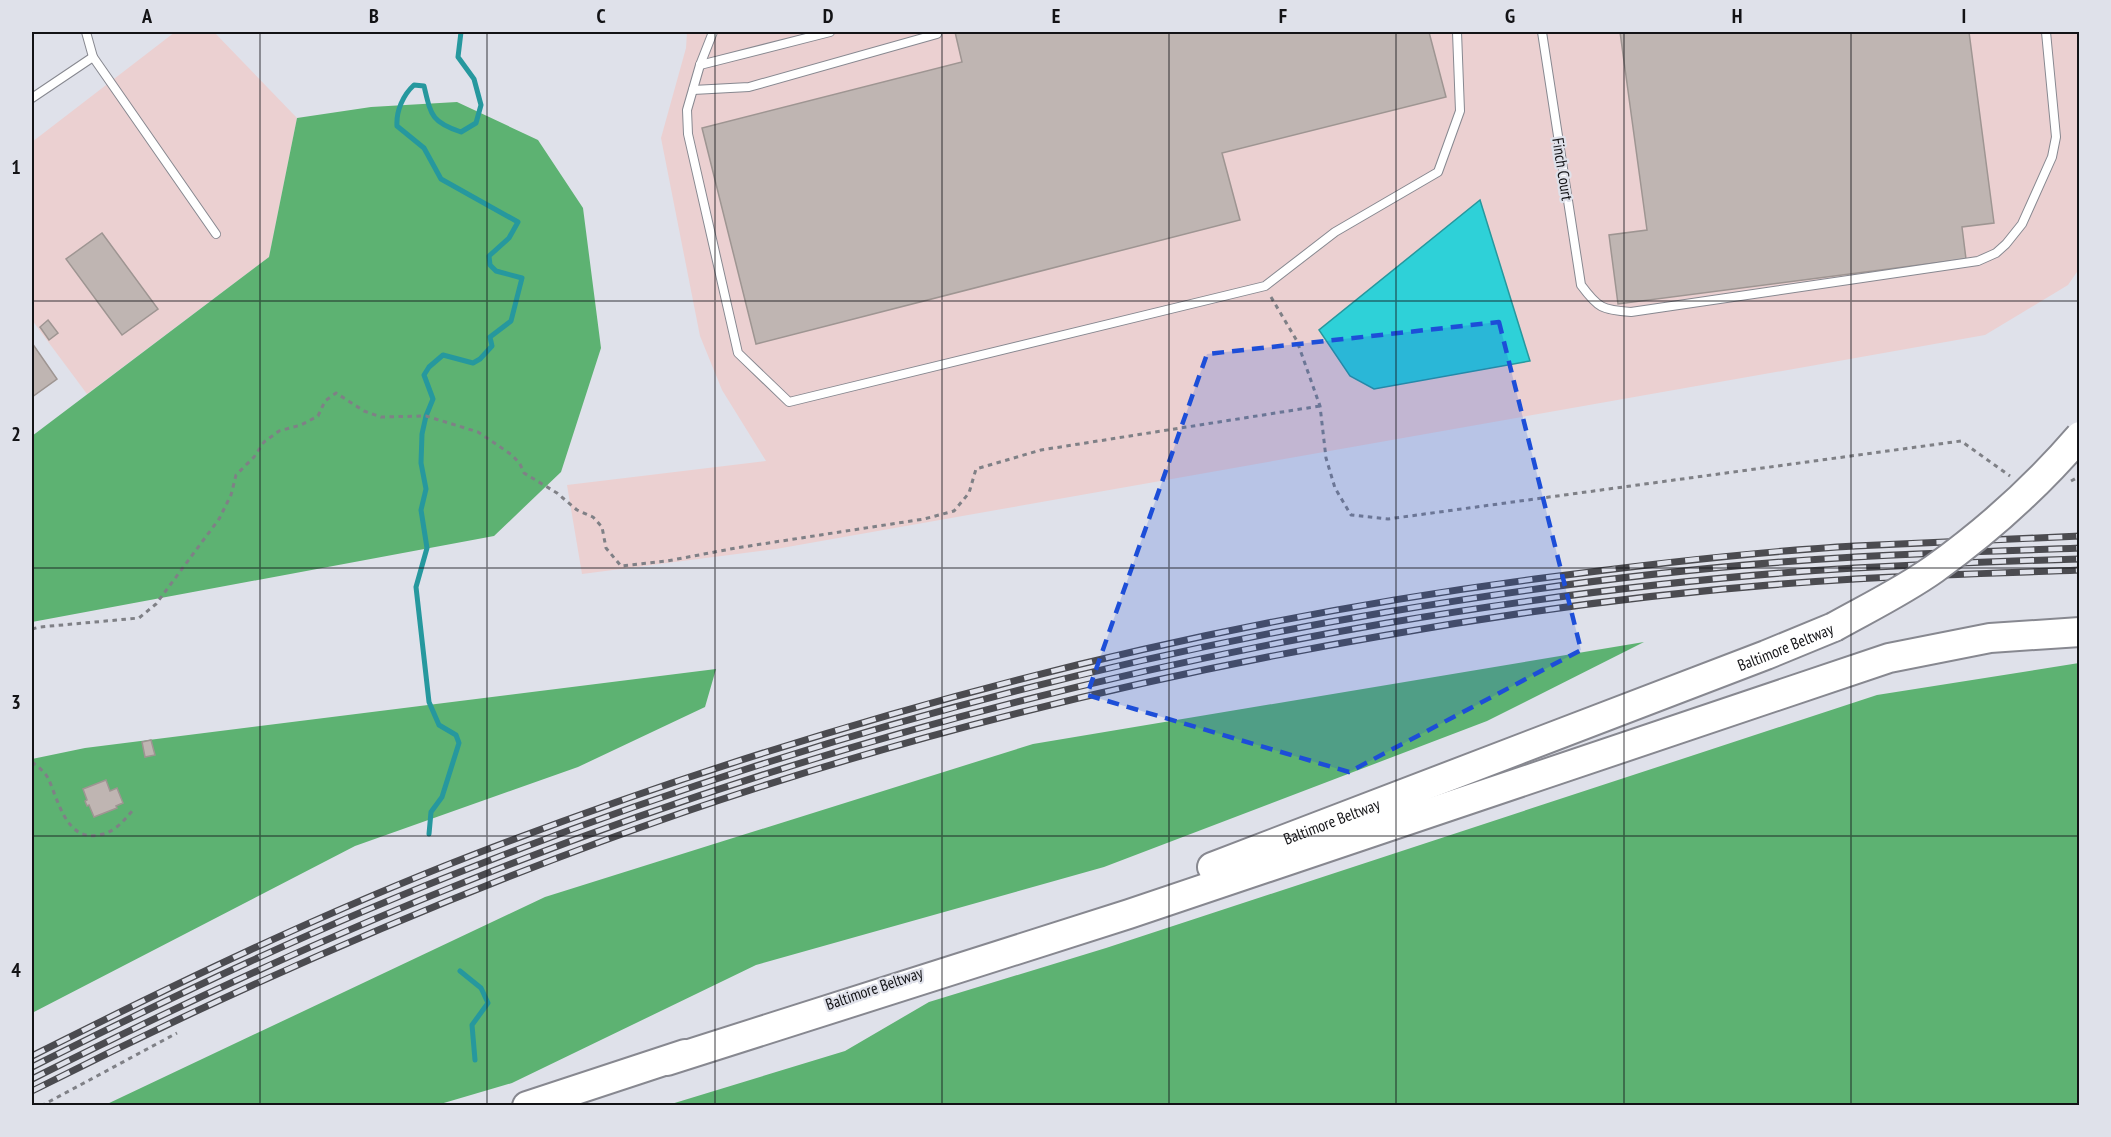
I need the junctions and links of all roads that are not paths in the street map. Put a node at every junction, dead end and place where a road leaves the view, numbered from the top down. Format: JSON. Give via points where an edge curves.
{"nodes":[{"id":1,"x":86,"y":32,"type":"edge"},
{"id":2,"x":713,"y":32,"type":"edge"},
{"id":3,"x":830,"y":32,"type":"edge"},
{"id":4,"x":937,"y":32,"type":"edge"},
{"id":5,"x":1457,"y":32,"type":"edge"},
{"id":6,"x":1542,"y":32,"type":"edge"},
{"id":7,"x":2046,"y":32,"type":"edge"},
{"id":8,"x":93,"y":57,"type":"junction"},
{"id":9,"x":700,"y":64,"type":"junction"},
{"id":10,"x":693,"y":90,"type":"junction"},
{"id":11,"x":32,"y":98,"type":"edge"},
{"id":12,"x":216,"y":234,"type":"dead end"},
{"id":13,"x":2079,"y":436,"type":"edge"},
{"id":14,"x":2079,"y":632,"type":"edge"},
{"id":15,"x":667,"y":1060,"type":"junction"},
{"id":16,"x":527,"y":1106,"type":"edge"}],
"edges":[{"from":1,"to":8,"type":"lane"},
{"from":2,"to":9,"type":"lane"},
{"from":3,"to":9,"type":"lane"},
{"from":4,"to":10,"type":"lane","via":[[749,87]]},
{"from":5,"to":10,"type":"lane","via":[[1460,111],[1438,172],[1335,232],[1265,286],[789,402],[738,353],[688,134],[687,110]]},
{"from":6,"to":7,"type":"lane","name":"Finch Court","via":[[1581,285],[1594,303],[1609,310],[1631,312],[1977,261],[1996,253],[2022,224],[2052,157],[2056,137]]},
{"from":8,"to":11,"type":"lane"},
{"from":8,"to":12,"type":"lane"},
{"from":9,"to":10,"type":"lane"},
{"from":13,"to":15,"type":"highway","name":"Baltimore Beltway","bridge":true,"via":[[2015,503],[1961,548],[1914,582],[1834,627],[1125,900]]},
{"from":14,"to":15,"type":"highway","via":[[1990,638],[1889,658],[1140,910]]},
{"from":15,"to":16,"type":"highway","name":"Baltimore Beltway"}]}
